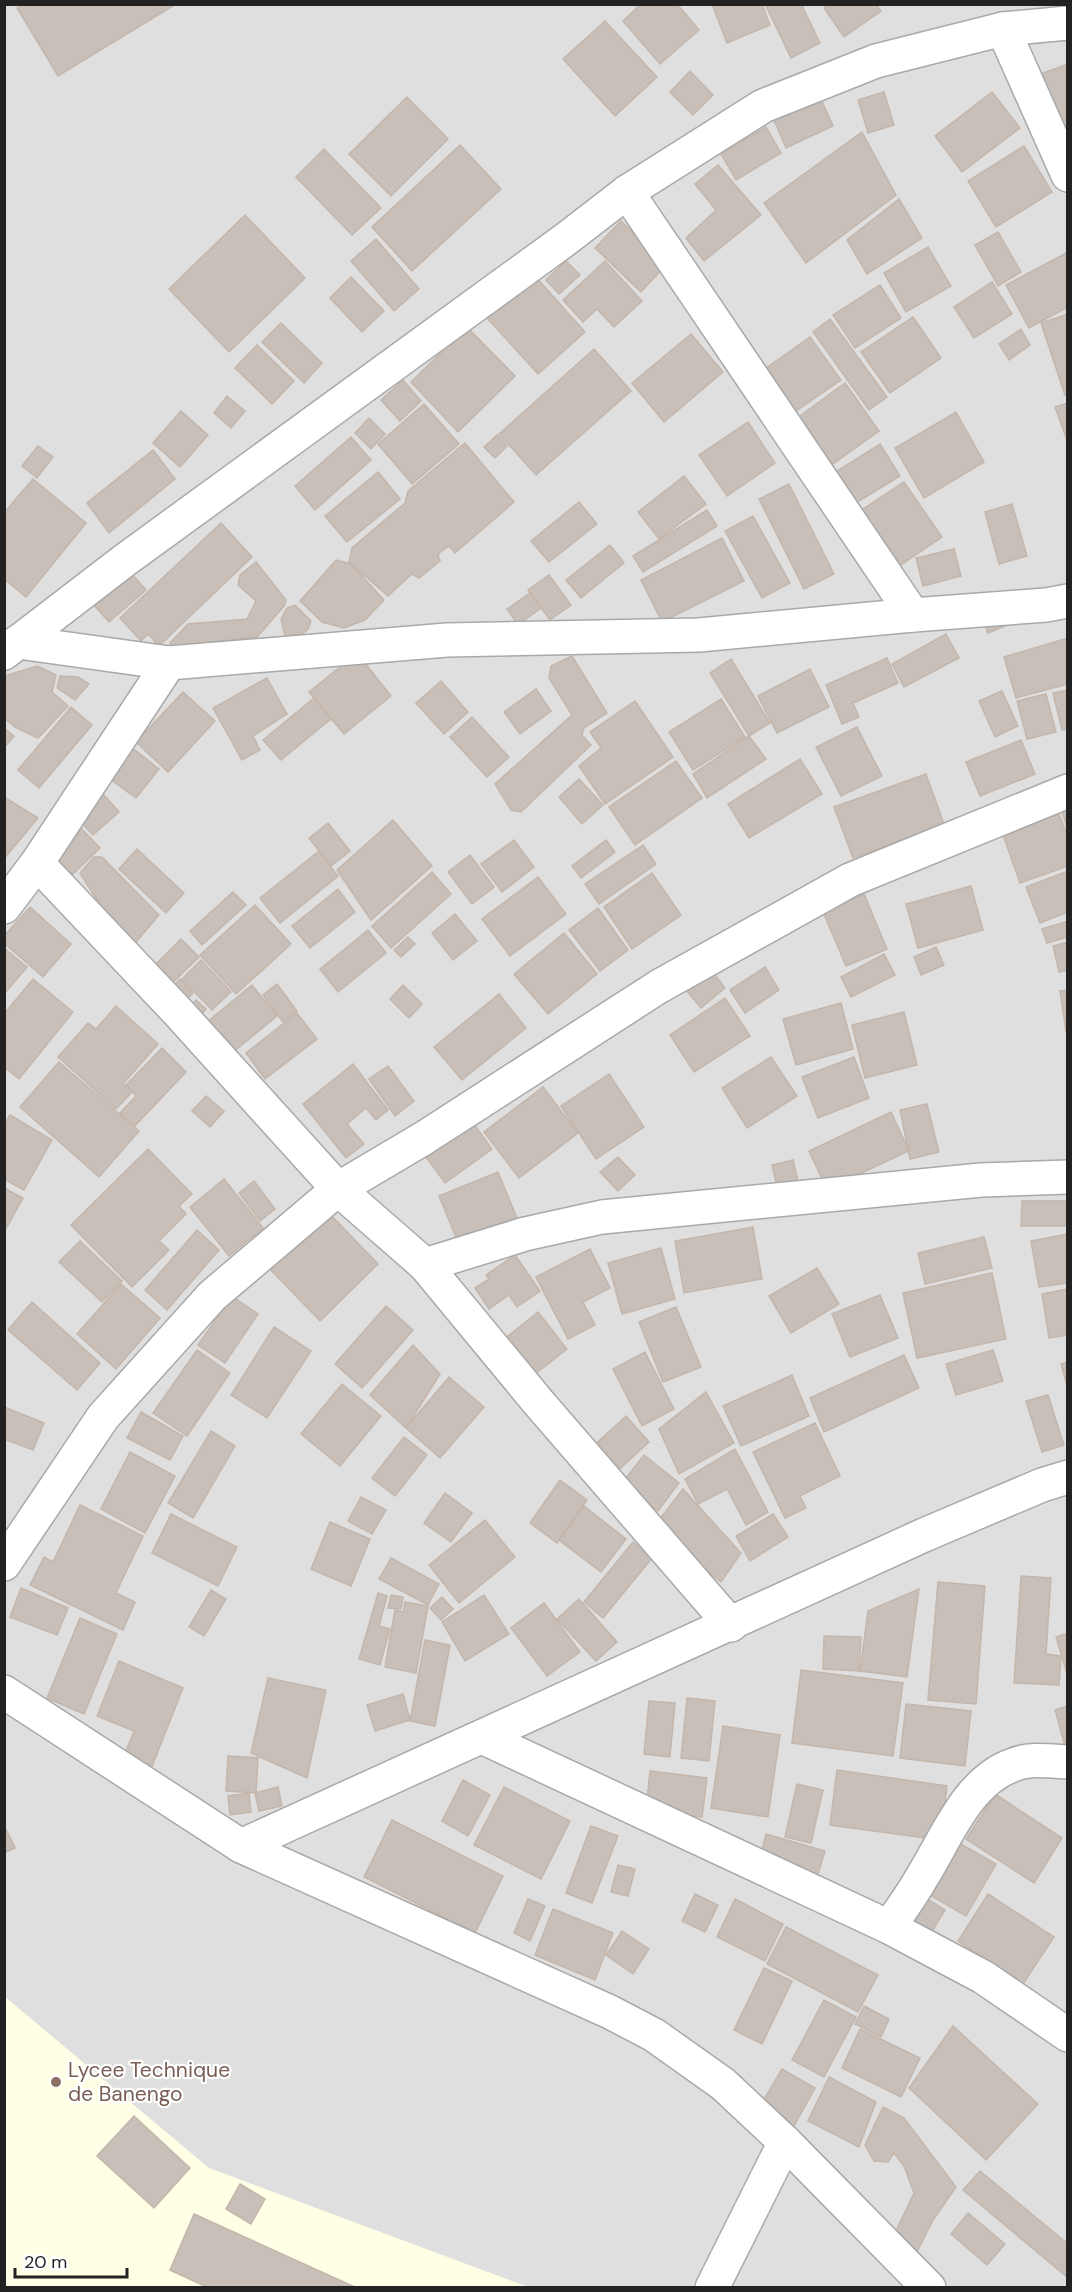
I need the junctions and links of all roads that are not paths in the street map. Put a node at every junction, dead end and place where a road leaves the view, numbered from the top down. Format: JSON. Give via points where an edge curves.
{"nodes":[{"id":1,"x":1068,"y":23,"type":"edge"},
{"id":2,"x":1003,"y":29,"type":"junction"},
{"id":3,"x":1068,"y":175,"type":"edge"},
{"id":4,"x":627,"y":192,"type":"junction"},
{"id":5,"x":1068,"y":601,"type":"edge"},
{"id":6,"x":913,"y":615,"type":"junction"},
{"id":7,"x":11,"y":648,"type":"edge"},
{"id":8,"x":169,"y":663,"type":"junction"},
{"id":9,"x":1068,"y":791,"type":"edge"},
{"id":10,"x":37,"y":863,"type":"junction"},
{"id":11,"x":4,"y":907,"type":"edge"},
{"id":12,"x":1068,"y":1178,"type":"edge"},
{"id":13,"x":338,"y":1189,"type":"junction"},
{"id":14,"x":425,"y":1265,"type":"junction"},
{"id":15,"x":1068,"y":1477,"type":"edge"},
{"id":16,"x":4,"y":1564,"type":"edge"},
{"id":17,"x":731,"y":1625,"type":"junction"},
{"id":18,"x":4,"y":1692,"type":"edge"},
{"id":19,"x":482,"y":1737,"type":"junction"},
{"id":20,"x":1068,"y":1762,"type":"edge"},
{"id":21,"x":241,"y":1846,"type":"junction"},
{"id":22,"x":889,"y":1928,"type":"junction"},
{"id":23,"x":1068,"y":2035,"type":"edge"},
{"id":24,"x":785,"y":2142,"type":"junction"},
{"id":25,"x":712,"y":2288,"type":"edge"},
{"id":26,"x":929,"y":2288,"type":"edge"}],
"edges":[{"from":1,"to":2,"type":"street"},
{"from":2,"to":3,"type":"street"},
{"from":2,"to":4,"type":"street","via":[[876,61],[763,106]]},
{"from":4,"to":6,"type":"street"},
{"from":4,"to":7,"type":"street"},
{"from":5,"to":6,"type":"street"},
{"from":6,"to":8,"type":"street","via":[[699,635],[447,640]]},
{"from":7,"to":8,"type":"street"},
{"from":8,"to":10,"type":"street"},
{"from":9,"to":13,"type":"street","via":[[850,880],[658,987]]},
{"from":10,"to":11,"type":"street"},
{"from":10,"to":13,"type":"street"},
{"from":12,"to":14,"type":"street","via":[[981,1180],[602,1217],[525,1234]]},
{"from":13,"to":14,"type":"street"},
{"from":13,"to":16,"type":"street","via":[[212,1296],[103,1417]]},
{"from":14,"to":17,"type":"street"},
{"from":15,"to":17,"type":"street","via":[[924,1535]]},
{"from":17,"to":19,"type":"street"},
{"from":18,"to":21,"type":"street"},
{"from":19,"to":21,"type":"street"},
{"from":19,"to":22,"type":"street"},
{"from":20,"to":22,"type":"street","via":[[1013,1764],[984,1781],[961,1810]]},
{"from":21,"to":24,"type":"street","via":[[654,2035],[723,2084]]},
{"from":22,"to":23,"type":"street","via":[[982,1977]]},
{"from":24,"to":25,"type":"street"},
{"from":24,"to":26,"type":"street"}]}
